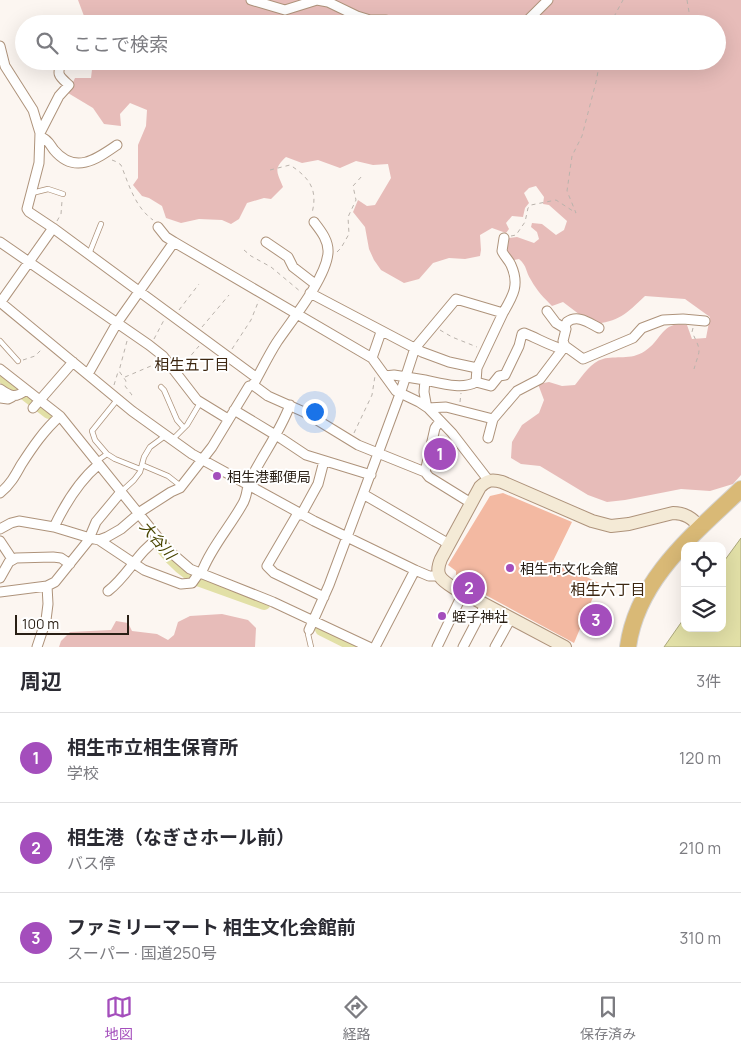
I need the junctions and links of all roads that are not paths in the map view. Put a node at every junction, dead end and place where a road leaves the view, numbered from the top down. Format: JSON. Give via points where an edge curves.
{"nodes":[{"id":1,"x":251,"y":0,"type":"edge"},
{"id":2,"x":548,"y":0,"type":"edge"},
{"id":3,"x":354,"y":15,"type":"edge"},
{"id":4,"x":533,"y":15,"type":"edge"},
{"id":5,"x":0,"y":46,"type":"edge"},
{"id":6,"x":59,"y":70,"type":"edge"},
{"id":7,"x":41,"y":135,"type":"junction"},
{"id":8,"x":117,"y":144,"type":"dead end"},
{"id":9,"x":32,"y":193,"type":"junction"},
{"id":10,"x":63,"y":194,"type":"road end"},
{"id":11,"x":314,"y":222,"type":"road end"},
{"id":12,"x":100,"y":224,"type":"dead end"},
{"id":13,"x":158,"y":226,"type":"road end"},
{"id":14,"x":52,"y":228,"type":"junction"},
{"id":15,"x":504,"y":238,"type":"road end"},
{"id":16,"x":0,"y":242,"type":"edge"},
{"id":17,"x":174,"y":242,"type":"junction"},
{"id":18,"x":266,"y":242,"type":"dead end"},
{"id":19,"x":89,"y":254,"type":"junction"},
{"id":20,"x":28,"y":261,"type":"junction"},
{"id":21,"x":315,"y":284,"type":"junction"},
{"id":22,"x":139,"y":291,"type":"junction"},
{"id":23,"x":308,"y":296,"type":"junction"},
{"id":24,"x":0,"y":303,"type":"edge"},
{"id":25,"x":547,"y":312,"type":"dead end"},
{"id":26,"x":503,"y":313,"type":"junction"},
{"id":27,"x":297,"y":314,"type":"junction"},
{"id":28,"x":705,"y":321,"type":"dead end"},
{"id":29,"x":117,"y":323,"type":"junction"},
{"id":30,"x":565,"y":327,"type":"junction"},
{"id":31,"x":599,"y":328,"type":"dead end"},
{"id":32,"x":381,"y":332,"type":"junction"},
{"id":33,"x":0,"y":341,"type":"edge"},
{"id":34,"x":564,"y":347,"type":"junction"},
{"id":35,"x":415,"y":348,"type":"junction"},
{"id":36,"x":372,"y":358,"type":"junction"},
{"id":37,"x":18,"y":361,"type":"road end"},
{"id":38,"x":73,"y":362,"type":"junction"},
{"id":39,"x":477,"y":368,"type":"junction"},
{"id":40,"x":0,"y":369,"type":"edge"},
{"id":41,"x":88,"y":374,"type":"junction"},
{"id":42,"x":385,"y":376,"type":"junction"},
{"id":43,"x":406,"y":377,"type":"junction"},
{"id":44,"x":425,"y":380,"type":"junction"},
{"id":45,"x":255,"y":381,"type":"junction"},
{"id":46,"x":476,"y":382,"type":"junction"},
{"id":47,"x":161,"y":387,"type":"dead end"},
{"id":48,"x":0,"y":389,"type":"edge"},
{"id":49,"x":19,"y":393,"type":"junction"},
{"id":50,"x":400,"y":394,"type":"junction"},
{"id":51,"x":0,"y":398,"type":"edge"},
{"id":52,"x":40,"y":400,"type":"junction"},
{"id":53,"x":121,"y":402,"type":"junction"},
{"id":54,"x":200,"y":403,"type":"junction"},
{"id":55,"x":290,"y":405,"type":"junction"},
{"id":56,"x":426,"y":406,"type":"junction"},
{"id":57,"x":33,"y":408,"type":"dead end"},
{"id":58,"x":234,"y":410,"type":"junction"},
{"id":59,"x":57,"y":419,"type":"junction"},
{"id":60,"x":228,"y":419,"type":"junction"},
{"id":61,"x":493,"y":419,"type":"junction"},
{"id":62,"x":440,"y":420,"type":"junction"},
{"id":63,"x":184,"y":428,"type":"junction"},
{"id":64,"x":276,"y":435,"type":"junction"},
{"id":65,"x":168,"y":438,"type":"junction"},
{"id":66,"x":488,"y":438,"type":"dead end"},
{"id":67,"x":378,"y":453,"type":"junction"},
{"id":68,"x":107,"y":454,"type":"junction"},
{"id":69,"x":203,"y":461,"type":"junction"},
{"id":70,"x":324,"y":461,"type":"junction"},
{"id":71,"x":95,"y":466,"type":"junction"},
{"id":72,"x":141,"y":467,"type":"junction"},
{"id":73,"x":425,"y":472,"type":"junction"},
{"id":74,"x":370,"y":475,"type":"junction"},
{"id":75,"x":489,"y":481,"type":"junction"},
{"id":76,"x":249,"y":486,"type":"junction"},
{"id":77,"x":182,"y":487,"type":"junction"},
{"id":78,"x":741,"y":489,"type":"edge"},
{"id":79,"x":0,"y":493,"type":"edge"},
{"id":80,"x":363,"y":494,"type":"junction"},
{"id":81,"x":118,"y":495,"type":"junction"},
{"id":82,"x":471,"y":504,"type":"junction"},
{"id":83,"x":300,"y":514,"type":"junction"},
{"id":84,"x":136,"y":515,"type":"junction"},
{"id":85,"x":54,"y":527,"type":"junction"},
{"id":86,"x":700,"y":527,"type":"junction"},
{"id":87,"x":0,"y":529,"type":"edge"},
{"id":88,"x":346,"y":537,"type":"junction"},
{"id":89,"x":95,"y":539,"type":"junction"},
{"id":90,"x":156,"y":540,"type":"junction"},
{"id":91,"x":0,"y":542,"type":"edge"},
{"id":92,"x":449,"y":544,"type":"junction"},
{"id":93,"x":12,"y":559,"type":"junction"},
{"id":94,"x":70,"y":564,"type":"junction"},
{"id":95,"x":133,"y":564,"type":"junction"},
{"id":96,"x":415,"y":570,"type":"junction"},
{"id":97,"x":198,"y":576,"type":"junction"},
{"id":98,"x":440,"y":576,"type":"junction"},
{"id":99,"x":0,"y":578,"type":"edge"},
{"id":100,"x":48,"y":586,"type":"junction"},
{"id":101,"x":108,"y":591,"type":"dead end"},
{"id":102,"x":0,"y":592,"type":"edge"},
{"id":103,"x":463,"y":593,"type":"junction"},
{"id":104,"x":324,"y":598,"type":"junction"},
{"id":105,"x":485,"y":605,"type":"junction"},
{"id":106,"x":511,"y":618,"type":"junction"},
{"id":107,"x":312,"y":624,"type":"junction"},
{"id":108,"x":38,"y":647,"type":"edge"},
{"id":109,"x":311,"y":647,"type":"edge"},
{"id":110,"x":369,"y":647,"type":"edge"},
{"id":111,"x":375,"y":647,"type":"edge"},
{"id":112,"x":437,"y":647,"type":"edge"},
{"id":113,"x":463,"y":647,"type":"edge"},
{"id":114,"x":495,"y":647,"type":"edge"},
{"id":115,"x":565,"y":647,"type":"edge"},
{"id":116,"x":628,"y":647,"type":"edge"}],
"edges":[{"from":1,"to":3,"type":"street","via":[[285,10],[317,0]]},
{"from":2,"to":4,"type":"street"},
{"from":5,"to":7,"type":"street","via":[[5,66],[32,110]]},
{"from":6,"to":7,"type":"street","via":[[60,78],[68,86],[59,96]]},
{"from":7,"to":8,"type":"street","via":[[55,152],[80,163],[96,160]]},
{"from":7,"to":9,"type":"street"},
{"from":9,"to":10,"type":"lane","via":[[48,189]]},
{"from":9,"to":14,"type":"street","via":[[27,209]]},
{"from":11,"to":21,"type":"street","via":[[326,239],[328,252],[326,264]]},
{"from":12,"to":19,"type":"lane"},
{"from":13,"to":17,"type":"street"},
{"from":14,"to":19,"type":"street"},
{"from":14,"to":20,"type":"street"},
{"from":15,"to":26,"type":"street","via":[[503,254],[512,266],[515,292]]},
{"from":16,"to":20,"type":"street"},
{"from":17,"to":22,"type":"street"},
{"from":17,"to":27,"type":"street"},
{"from":18,"to":21,"type":"street","via":[[288,257],[293,267]]},
{"from":19,"to":22,"type":"street"},
{"from":20,"to":24,"type":"street"},
{"from":20,"to":29,"type":"street"},
{"from":21,"to":23,"type":"street"},
{"from":22,"to":29,"type":"street"},
{"from":22,"to":45,"type":"street","via":[[228,356]]},
{"from":23,"to":27,"type":"street"},
{"from":23,"to":32,"type":"street"},
{"from":24,"to":38,"type":"street"},
{"from":25,"to":30,"type":"street","via":[[556,323]]},
{"from":26,"to":35,"type":"street","via":[[458,298]]},
{"from":26,"to":39,"type":"street"},
{"from":27,"to":36,"type":"street"},
{"from":27,"to":45,"type":"street"},
{"from":28,"to":34,"type":"street","via":[[663,320],[647,325],[633,338],[583,359]]},
{"from":29,"to":41,"type":"street"},
{"from":29,"to":54,"type":"street","via":[[165,359]]},
{"from":30,"to":31,"type":"street","via":[[567,322],[576,318]]},
{"from":30,"to":34,"type":"street"},
{"from":32,"to":35,"type":"street"},
{"from":32,"to":36,"type":"street"},
{"from":33,"to":37,"type":"lane"},
{"from":34,"to":46,"type":"street","via":[[547,344],[524,333],[505,375],[499,376],[491,386]]},
{"from":34,"to":61,"type":"street","via":[[540,379],[517,391]]},
{"from":35,"to":39,"type":"street","via":[[450,362]]},
{"from":35,"to":43,"type":"street"},
{"from":36,"to":42,"type":"street"},
{"from":38,"to":41,"type":"street"},
{"from":38,"to":52,"type":"street"},
{"from":39,"to":46,"type":"street"},
{"from":40,"to":49,"type":"street"},
{"from":41,"to":53,"type":"street"},
{"from":42,"to":43,"type":"street"},
{"from":42,"to":50,"type":"street"},
{"from":43,"to":44,"type":"street"},
{"from":43,"to":50,"type":"street"},
{"from":44,"to":46,"type":"street","via":[[461,386]]},
{"from":44,"to":56,"type":"street"},
{"from":45,"to":55,"type":"street","via":[[268,396]]},
{"from":45,"to":58,"type":"street"},
{"from":47,"to":63,"type":"lane"},
{"from":48,"to":49,"type":"street"},
{"from":49,"to":51,"type":"street","via":[[8,399]]},
{"from":49,"to":52,"type":"street"},
{"from":50,"to":56,"type":"street"},
{"from":50,"to":67,"type":"street"},
{"from":52,"to":57,"type":"street"},
{"from":52,"to":59,"type":"street"},
{"from":53,"to":65,"type":"street"},
{"from":53,"to":68,"type":"lane","via":[[92,431]]},
{"from":54,"to":60,"type":"street"},
{"from":54,"to":63,"type":"lane"},
{"from":55,"to":64,"type":"street"},
{"from":55,"to":67,"type":"street"},
{"from":56,"to":61,"type":"street","via":[[446,407]]},
{"from":56,"to":62,"type":"street"},
{"from":58,"to":60,"type":"street"},
{"from":58,"to":64,"type":"street"},
{"from":59,"to":71,"type":"street","via":[[69,426]]},
{"from":59,"to":79,"type":"street"},
{"from":60,"to":69,"type":"street"},
{"from":61,"to":66,"type":"street"},
{"from":62,"to":73,"type":"street","via":[[435,428]]},
{"from":62,"to":75,"type":"street"},
{"from":63,"to":65,"type":"lane"},
{"from":64,"to":70,"type":"street","via":[[306,455]]},
{"from":64,"to":76,"type":"street","via":[[263,454]]},
{"from":65,"to":69,"type":"street"},
{"from":65,"to":72,"type":"lane","via":[[150,448]]},
{"from":67,"to":73,"type":"street"},
{"from":67,"to":74,"type":"street"},
{"from":68,"to":71,"type":"lane"},
{"from":68,"to":72,"type":"lane"},
{"from":69,"to":76,"type":"street"},
{"from":69,"to":77,"type":"street"},
{"from":70,"to":74,"type":"street"},
{"from":70,"to":83,"type":"street","via":[[318,484]]},
{"from":71,"to":81,"type":"street"},
{"from":71,"to":85,"type":"street","via":[[70,498]]},
{"from":72,"to":77,"type":"lane","via":[[168,476]]},
{"from":72,"to":81,"type":"lane","via":[[134,480]]},
{"from":73,"to":82,"type":"street"},
{"from":74,"to":80,"type":"street"},
{"from":75,"to":82,"type":"street","via":[[480,487]]},
{"from":75,"to":86,"type":"street","via":[[502,482],[601,524],[619,526],[673,512],[693,519]]},
{"from":76,"to":83,"type":"street"},
{"from":76,"to":97,"type":"street","via":[[243,504]]},
{"from":77,"to":84,"type":"street"},
{"from":78,"to":86,"type":"highway"},
{"from":80,"to":88,"type":"street"},
{"from":80,"to":92,"type":"street"},
{"from":81,"to":84,"type":"street"},
{"from":81,"to":89,"type":"street","via":[[96,522]]},
{"from":82,"to":92,"type":"street"},
{"from":83,"to":88,"type":"street"},
{"from":83,"to":104,"type":"street","via":[[267,566],[274,573]]},
{"from":84,"to":89,"type":"street","via":[[108,537]]},
{"from":84,"to":90,"type":"street"},
{"from":85,"to":87,"type":"street","via":[[19,521]]},
{"from":85,"to":89,"type":"street"},
{"from":86,"to":116,"type":"highway","via":[[647,592],[634,620]]},
{"from":88,"to":96,"type":"street"},
{"from":88,"to":104,"type":"street"},
{"from":89,"to":94,"type":"street"},
{"from":89,"to":95,"type":"street"},
{"from":90,"to":95,"type":"street"},
{"from":90,"to":97,"type":"street"},
{"from":91,"to":93,"type":"street"},
{"from":92,"to":98,"type":"street","via":[[438,567]]},
{"from":93,"to":94,"type":"street","via":[[53,557]]},
{"from":93,"to":99,"type":"street"},
{"from":94,"to":100,"type":"street"},
{"from":95,"to":97,"type":"street","via":[[181,584],[188,584]]},
{"from":95,"to":101,"type":"street","via":[[120,582]]},
{"from":96,"to":98,"type":"street","via":[[429,576]]},
{"from":96,"to":111,"type":"street"},
{"from":97,"to":107,"type":"street","via":[[243,590]]},
{"from":98,"to":103,"type":"street"},
{"from":100,"to":102,"type":"street"},
{"from":100,"to":108,"type":"street","via":[[46,620]]},
{"from":103,"to":105,"type":"street"},
{"from":103,"to":112,"type":"street"},
{"from":104,"to":107,"type":"street"},
{"from":105,"to":106,"type":"street"},
{"from":105,"to":113,"type":"street"},
{"from":106,"to":114,"type":"street"},
{"from":106,"to":115,"type":"street"},
{"from":107,"to":109,"type":"lane","via":[[308,634]]},
{"from":107,"to":110,"type":"street"}]}
